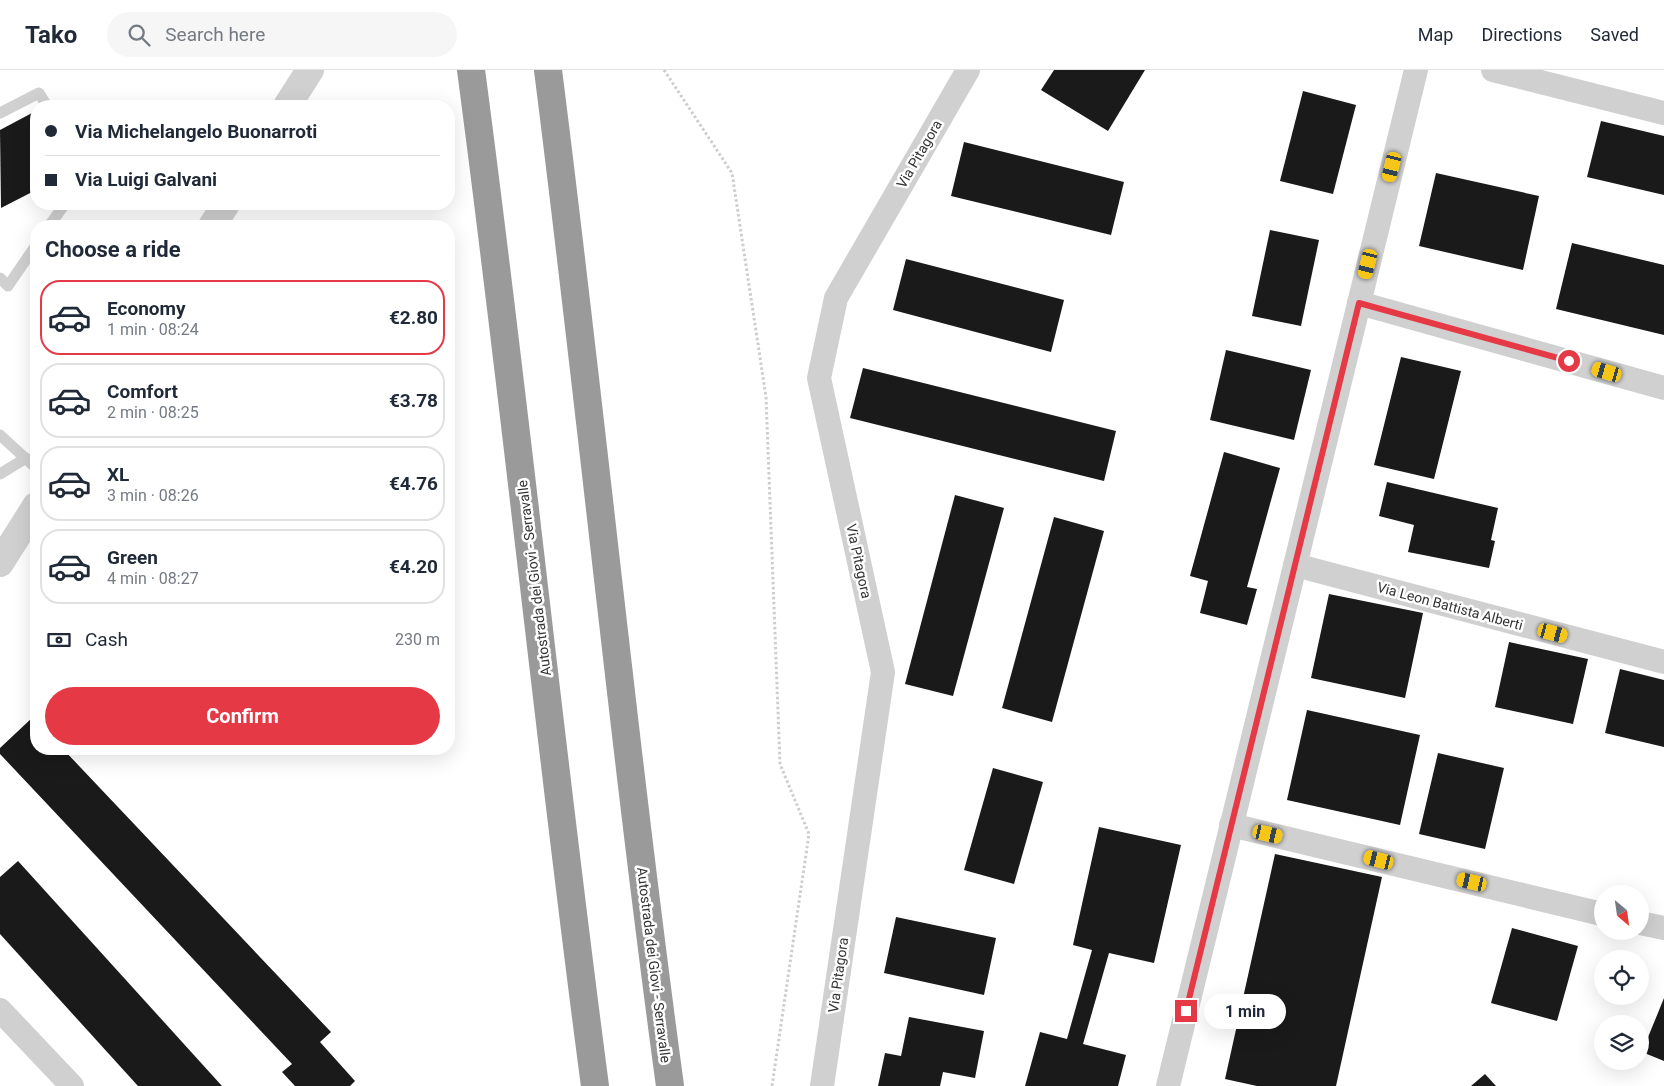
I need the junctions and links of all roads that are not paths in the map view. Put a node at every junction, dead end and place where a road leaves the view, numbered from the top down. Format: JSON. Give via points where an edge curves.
{"nodes":[{"id":1,"x":310,"y":70,"type":"edge"},
{"id":2,"x":471,"y":70,"type":"edge"},
{"id":3,"x":548,"y":70,"type":"edge"},
{"id":4,"x":968,"y":70,"type":"edge"},
{"id":5,"x":1416,"y":70,"type":"edge"},
{"id":6,"x":1494,"y":70,"type":"edge"},
{"id":7,"x":43,"y":100,"type":"edge"},
{"id":8,"x":291,"y":100,"type":"edge"},
{"id":9,"x":0,"y":113,"type":"edge"},
{"id":10,"x":1664,"y":113,"type":"edge"},
{"id":11,"x":30,"y":254,"type":"edge"},
{"id":12,"x":0,"y":278,"type":"edge"},
{"id":13,"x":1359,"y":303,"type":"junction"},
{"id":14,"x":1664,"y":388,"type":"edge"},
{"id":15,"x":0,"y":435,"type":"edge"},
{"id":16,"x":26,"y":458,"type":"junction"},
{"id":17,"x":30,"y":462,"type":"edge"},
{"id":18,"x":0,"y":474,"type":"edge"},
{"id":19,"x":30,"y":516,"type":"edge"},
{"id":20,"x":0,"y":563,"type":"edge"},
{"id":21,"x":1295,"y":565,"type":"junction"},
{"id":22,"x":1664,"y":662,"type":"edge"},
{"id":23,"x":1231,"y":825,"type":"junction"},
{"id":24,"x":1594,"y":912,"type":"edge"},
{"id":25,"x":1649,"y":925,"type":"edge"},
{"id":26,"x":1664,"y":928,"type":"edge"},
{"id":27,"x":0,"y":1010,"type":"edge"},
{"id":28,"x":72,"y":1086,"type":"edge"},
{"id":29,"x":595,"y":1086,"type":"edge"},
{"id":30,"x":670,"y":1086,"type":"edge"},
{"id":31,"x":822,"y":1086,"type":"edge"},
{"id":32,"x":1168,"y":1086,"type":"edge"}],
"edges":[{"from":1,"to":8,"type":"street"},
{"from":2,"to":29,"type":"highway","name":"Autostrada dei Giovi - Serravalle"},
{"from":3,"to":30,"type":"highway","name":"Autostrada dei Giovi - Serravalle","via":[[648,925]]},
{"from":4,"to":31,"type":"street","name":"Via Pitagora","via":[[836,298],[819,378],[883,672]]},
{"from":5,"to":13,"type":"street"},
{"from":6,"to":10,"type":"street"},
{"from":7,"to":9,"type":"lane","via":[[39,93]]},
{"from":11,"to":12,"type":"lane","via":[[8,286]]},
{"from":13,"to":14,"type":"street"},
{"from":13,"to":21,"type":"street"},
{"from":15,"to":16,"type":"lane"},
{"from":16,"to":17,"type":"lane"},
{"from":16,"to":18,"type":"lane"},
{"from":19,"to":20,"type":"street"},
{"from":21,"to":22,"type":"street","name":"Via Leon Battista Alberti"},
{"from":21,"to":23,"type":"street"},
{"from":23,"to":24,"type":"street"},
{"from":23,"to":32,"type":"street"},
{"from":25,"to":26,"type":"street"},
{"from":27,"to":28,"type":"street"}]}
